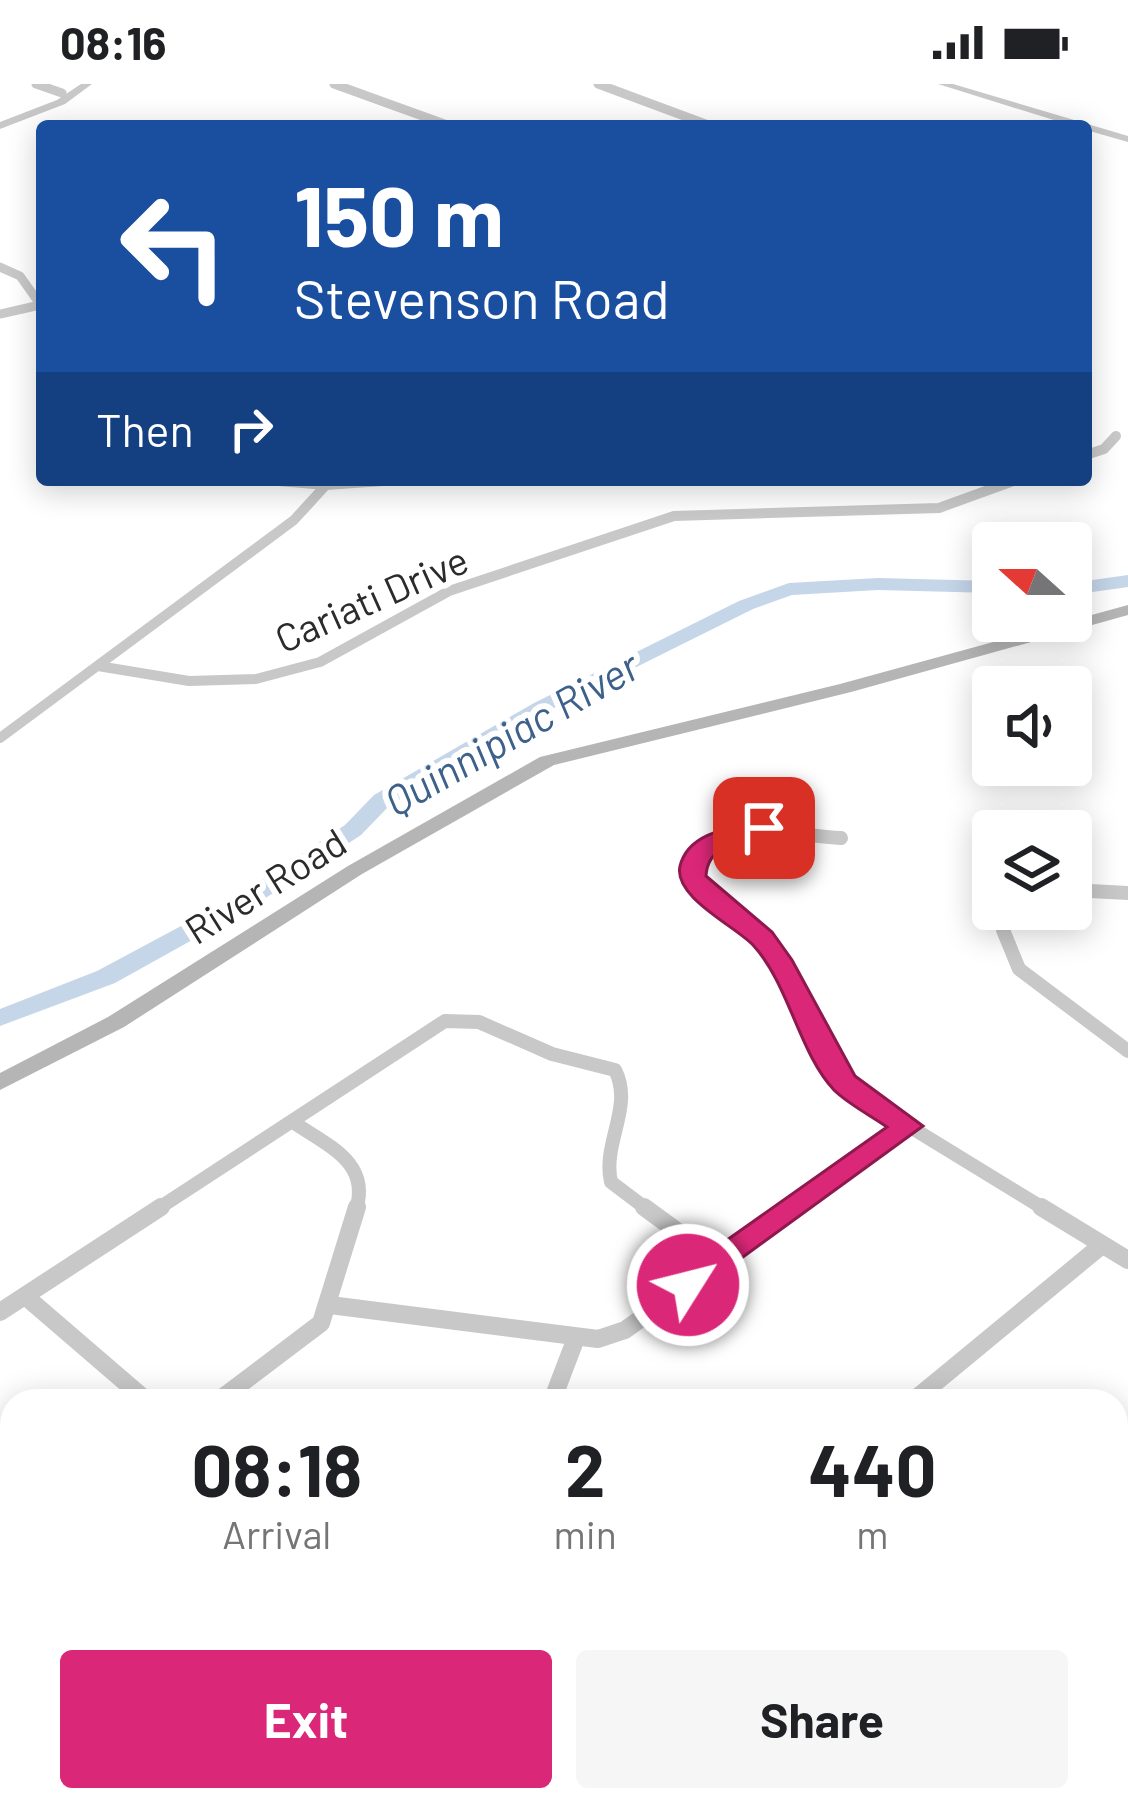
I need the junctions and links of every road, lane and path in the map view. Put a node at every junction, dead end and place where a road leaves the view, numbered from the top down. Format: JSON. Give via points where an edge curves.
{"nodes":[{"id":1,"x":36,"y":84,"type":"edge"},
{"id":2,"x":334,"y":84,"type":"edge"},
{"id":3,"x":598,"y":84,"type":"edge"},
{"id":4,"x":943,"y":84,"type":"edge"},
{"id":5,"x":73,"y":92,"type":"edge"},
{"id":6,"x":433,"y":120,"type":"edge"},
{"id":7,"x":695,"y":120,"type":"edge"},
{"id":8,"x":1064,"y":120,"type":"edge"},
{"id":9,"x":0,"y":126,"type":"edge"},
{"id":10,"x":1092,"y":128,"type":"edge"},
{"id":11,"x":1128,"y":139,"type":"edge"},
{"id":12,"x":0,"y":267,"type":"edge"},
{"id":13,"x":36,"y":299,"type":"edge"},
{"id":14,"x":36,"y":307,"type":"edge"},
{"id":15,"x":0,"y":314,"type":"edge"},
{"id":16,"x":1116,"y":436,"type":"dead end"},
{"id":17,"x":1092,"y":453,"type":"edge"},
{"id":18,"x":325,"y":486,"type":"edge"},
{"id":19,"x":1000,"y":486,"type":"edge"},
{"id":20,"x":1128,"y":610,"type":"edge"},
{"id":21,"x":98,"y":666,"type":"junction"},
{"id":22,"x":0,"y":738,"type":"edge"},
{"id":23,"x":842,"y":838,"type":"dead end"},
{"id":24,"x":1092,"y":891,"type":"edge"},
{"id":25,"x":1128,"y":893,"type":"edge"},
{"id":26,"x":1003,"y":930,"type":"edge"},
{"id":27,"x":1128,"y":1051,"type":"edge"},
{"id":28,"x":0,"y":1082,"type":"edge"},
{"id":29,"x":293,"y":1122,"type":"junction"},
{"id":30,"x":908,"y":1126,"type":"junction"},
{"id":31,"x":1102,"y":1245,"type":"junction"},
{"id":32,"x":1128,"y":1260,"type":"edge"},
{"id":33,"x":719,"y":1262,"type":"junction"},
{"id":34,"x":25,"y":1296,"type":"junction"},
{"id":35,"x":331,"y":1305,"type":"junction"},
{"id":36,"x":0,"y":1312,"type":"edge"},
{"id":37,"x":576,"y":1338,"type":"junction"},
{"id":38,"x":133,"y":1389,"type":"edge"},
{"id":39,"x":235,"y":1389,"type":"edge"},
{"id":40,"x":557,"y":1389,"type":"edge"},
{"id":41,"x":928,"y":1389,"type":"edge"}],
"edges":[{"from":1,"to":5,"type":"street"},
{"from":2,"to":6,"type":"street"},
{"from":3,"to":7,"type":"street"},
{"from":4,"to":8,"type":"street"},
{"from":5,"to":9,"type":"street"},
{"from":10,"to":11,"type":"street"},
{"from":12,"to":13,"type":"street","via":[[20,276]]},
{"from":14,"to":15,"type":"street"},
{"from":16,"to":17,"type":"street"},
{"from":18,"to":21,"type":"street","via":[[294,520]]},
{"from":19,"to":21,"type":"street","name":"Cariati Drive","via":[[939,508],[674,516],[449,591],[320,662],[256,679],[189,682]]},
{"from":20,"to":28,"type":"main road","name":"River Road","via":[[547,761],[371,860],[116,1022]]},
{"from":21,"to":22,"type":"street"},
{"from":23,"to":30,"type":"street","via":[[764,828],[725,833],[700,851],[693,876],[772,952],[844,1082]]},
{"from":24,"to":25,"type":"street"},
{"from":26,"to":27,"type":"street","via":[[1019,969]]},
{"from":29,"to":33,"type":"street","via":[[445,1021],[479,1022],[552,1054],[616,1070],[624,1094],[607,1161],[611,1182]]},
{"from":29,"to":34,"type":"street"},
{"from":29,"to":35,"type":"street","via":[[362,1174]]},
{"from":30,"to":31,"type":"street"},
{"from":30,"to":33,"type":"street"},
{"from":31,"to":32,"type":"street"},
{"from":31,"to":41,"type":"street"},
{"from":33,"to":37,"type":"street","via":[[625,1330]]},
{"from":34,"to":36,"type":"street"},
{"from":34,"to":38,"type":"street"},
{"from":35,"to":37,"type":"street"},
{"from":35,"to":39,"type":"street","via":[[304,1341]]},
{"from":37,"to":40,"type":"street"}]}
